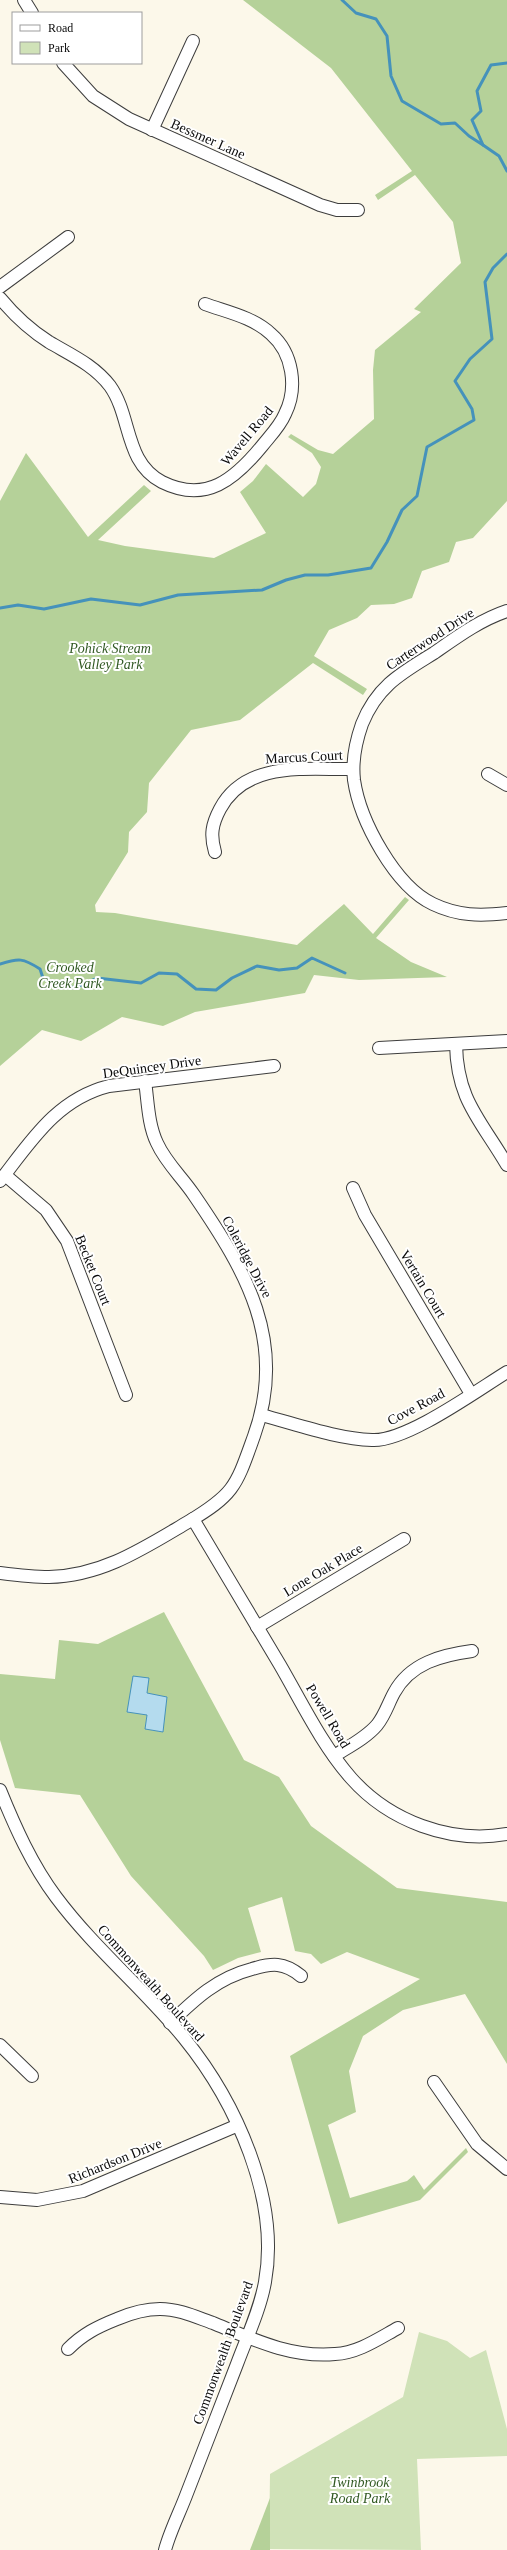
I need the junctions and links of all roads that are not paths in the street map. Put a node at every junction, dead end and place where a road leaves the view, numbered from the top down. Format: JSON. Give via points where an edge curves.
{"nodes":[{"id":1,"x":24,"y":0,"type":"edge"},
{"id":2,"x":31,"y":12,"type":"edge"},
{"id":3,"x":193,"y":41,"type":"dead end"},
{"id":4,"x":64,"y":64,"type":"edge"},
{"id":5,"x":152,"y":130,"type":"junction"},
{"id":6,"x":358,"y":210,"type":"dead end"},
{"id":7,"x":68,"y":237,"type":"dead end"},
{"id":8,"x":0,"y":287,"type":"edge"},
{"id":9,"x":0,"y":298,"type":"edge"},
{"id":10,"x":205,"y":304,"type":"dead end"},
{"id":11,"x":507,"y":611,"type":"edge"},
{"id":12,"x":353,"y":769,"type":"junction"},
{"id":13,"x":488,"y":774,"type":"dead end"},
{"id":14,"x":507,"y":785,"type":"edge"},
{"id":15,"x":215,"y":852,"type":"dead end"},
{"id":16,"x":507,"y":913,"type":"edge"},
{"id":17,"x":507,"y":1041,"type":"edge"},
{"id":18,"x":456,"y":1044,"type":"junction"},
{"id":19,"x":379,"y":1048,"type":"dead end"},
{"id":20,"x":274,"y":1066,"type":"dead end"},
{"id":21,"x":146,"y":1081,"type":"junction"},
{"id":22,"x":507,"y":1164,"type":"edge"},
{"id":23,"x":2,"y":1178,"type":"edge"},
{"id":24,"x":353,"y":1188,"type":"dead end"},
{"id":25,"x":507,"y":1372,"type":"edge"},
{"id":26,"x":471,"y":1394,"type":"junction"},
{"id":27,"x":126,"y":1395,"type":"dead end"},
{"id":28,"x":261,"y":1415,"type":"junction"},
{"id":29,"x":193,"y":1519,"type":"junction"},
{"id":30,"x":404,"y":1539,"type":"dead end"},
{"id":31,"x":0,"y":1573,"type":"edge"},
{"id":32,"x":257,"y":1627,"type":"junction"},
{"id":33,"x":472,"y":1651,"type":"dead end"},
{"id":34,"x":334,"y":1756,"type":"junction"},
{"id":35,"x":1,"y":1796,"type":"edge"},
{"id":36,"x":507,"y":1834,"type":"edge"},
{"id":37,"x":301,"y":1976,"type":"dead end"},
{"id":38,"x":170,"y":2023,"type":"junction"},
{"id":39,"x":0,"y":2045,"type":"edge"},
{"id":40,"x":32,"y":2076,"type":"dead end"},
{"id":41,"x":434,"y":2082,"type":"dead end"},
{"id":42,"x":236,"y":2126,"type":"junction"},
{"id":43,"x":507,"y":2169,"type":"edge"},
{"id":44,"x":0,"y":2198,"type":"edge"},
{"id":45,"x":398,"y":2328,"type":"dead end"},
{"id":46,"x":248,"y":2337,"type":"junction"},
{"id":47,"x":68,"y":2349,"type":"dead end"},
{"id":48,"x":165,"y":2549,"type":"edge"}],
"edges":[{"from":1,"to":2,"type":"street"},
{"from":3,"to":5,"type":"street"},
{"from":4,"to":5,"type":"street","name":"Bessmer Lane","via":[[93,96],[113,110]]},
{"from":5,"to":6,"type":"street","name":"Bessmer Lane","via":[[320,205],[337,210]]},
{"from":7,"to":8,"type":"street"},
{"from":9,"to":10,"type":"street","name":"Wavell Road","via":[[28,326],[86,363],[105,380],[123,412],[133,450],[146,470],[172,486],[197,490],[218,486],[238,474],[280,424],[289,406],[292,383],[288,359],[272,334],[252,321]]},
{"from":11,"to":12,"type":"street","name":"Carterwood Drive","via":[[478,624],[389,684],[374,702],[362,724]]},
{"from":12,"to":15,"type":"street","name":"Marcus Court","via":[[282,770],[267,772],[247,780],[225,799],[214,819],[211,838]]},
{"from":12,"to":16,"type":"street","name":"Carterwood Drive","via":[[363,814],[394,869],[408,886],[432,904],[456,913],[475,916]]},
{"from":13,"to":14,"type":"street"},
{"from":17,"to":18,"type":"street"},
{"from":18,"to":19,"type":"street"},
{"from":18,"to":22,"type":"street","via":[[459,1078],[466,1099]]},
{"from":20,"to":21,"type":"street","name":"DeQuincey Drive"},
{"from":21,"to":23,"type":"street","name":"DeQuincey Drive","via":[[101,1088],[69,1103],[46,1122]]},
{"from":21,"to":28,"type":"street","name":"Coleridge Drive","via":[[149,1114],[158,1145],[202,1207],[244,1277],[257,1307],[267,1357]]},
{"from":23,"to":27,"type":"street","name":"Becket Court","via":[[46,1210],[66,1241]]},
{"from":24,"to":26,"type":"street","name":"Vertain Court","via":[[365,1215]]},
{"from":25,"to":26,"type":"street","name":"Cove Road"},
{"from":26,"to":28,"type":"street","name":"Cove Road","via":[[402,1434],[373,1440],[356,1439]]},
{"from":28,"to":29,"type":"street","name":"Coleridge Drive","via":[[234,1486],[220,1502]]},
{"from":29,"to":31,"type":"street","name":"Coleridge Drive","via":[[128,1557],[90,1572],[50,1577]]},
{"from":29,"to":32,"type":"street","name":"Powell Road"},
{"from":30,"to":32,"type":"street","name":"Lone Oak Place"},
{"from":32,"to":34,"type":"street","name":"Powell Road"},
{"from":33,"to":34,"type":"street","via":[[431,1660],[414,1670],[395,1691],[376,1726]]},
{"from":34,"to":36,"type":"street","name":"Powell Road","via":[[367,1794],[411,1822],[456,1835]]},
{"from":35,"to":38,"type":"street","name":"Commonwealth Boulevard","via":[[32,1860],[56,1897],[80,1927]]},
{"from":37,"to":38,"type":"street","via":[[290,1967],[277,1964],[237,1973],[209,1987]]},
{"from":38,"to":42,"type":"street","name":"Commonwealth Boulevard","via":[[210,2076]]},
{"from":39,"to":40,"type":"street"},
{"from":41,"to":43,"type":"street","via":[[477,2144]]},
{"from":42,"to":44,"type":"street","name":"Richardson Drive","via":[[83,2192],[37,2200]]},
{"from":42,"to":46,"type":"street","name":"Commonwealth Boulevard","via":[[258,2178],[269,2231],[265,2284]]},
{"from":45,"to":46,"type":"street","via":[[366,2346],[336,2354],[290,2352]]},
{"from":46,"to":47,"type":"street","via":[[184,2312],[153,2309],[132,2313],[92,2329]]},
{"from":46,"to":48,"type":"street","name":"Commonwealth Boulevard"}]}
